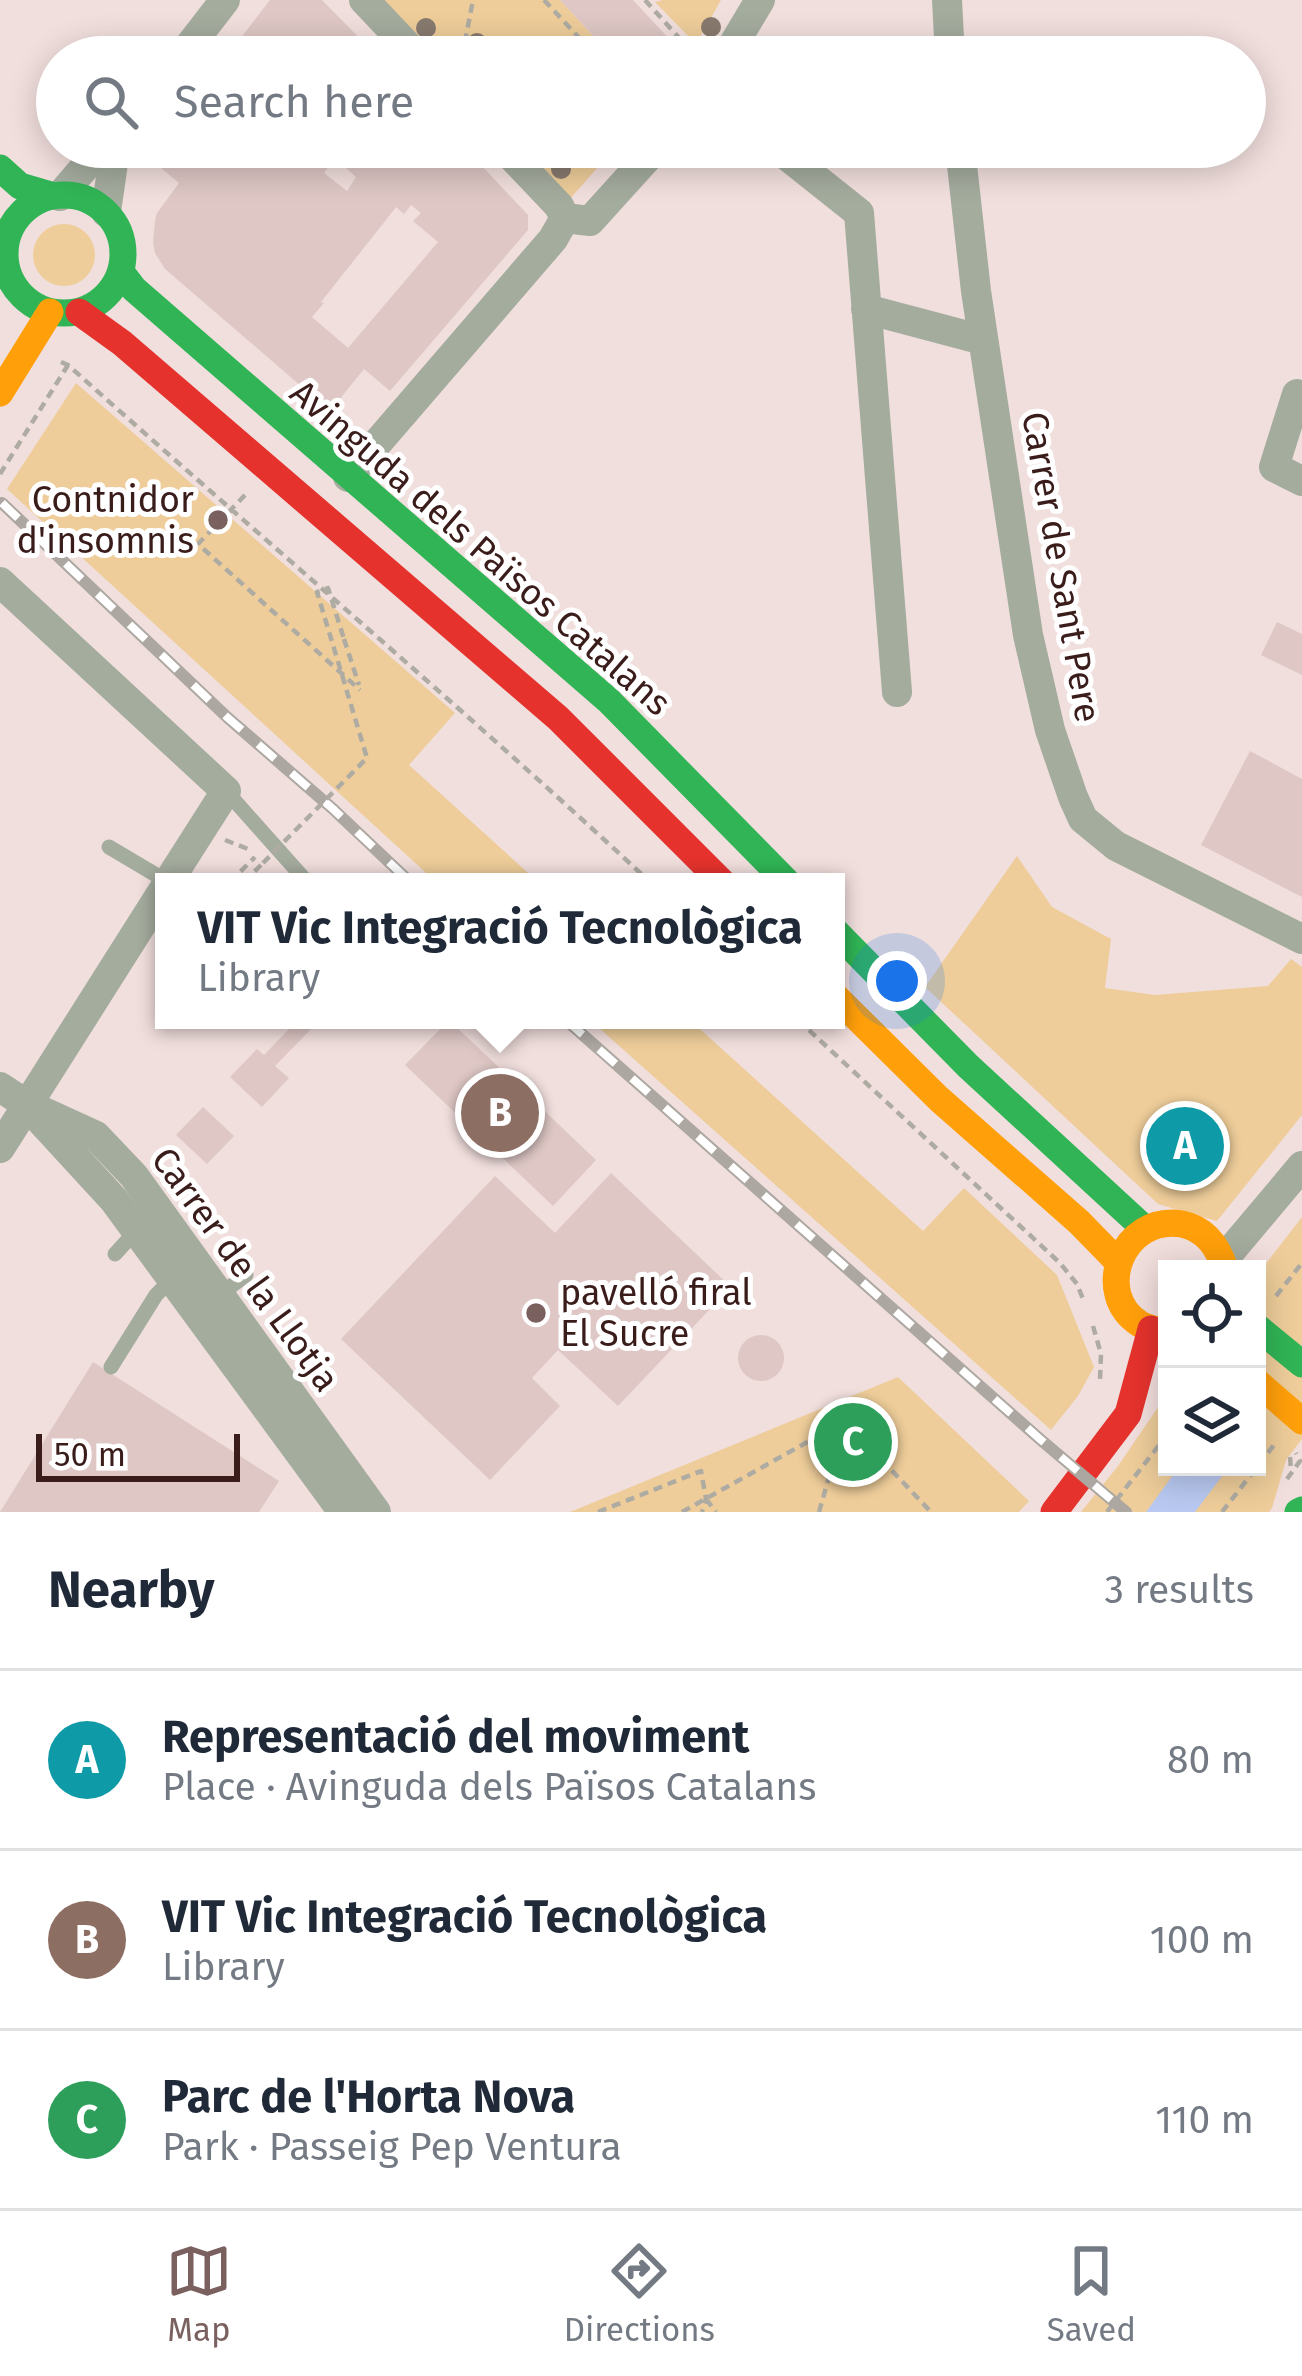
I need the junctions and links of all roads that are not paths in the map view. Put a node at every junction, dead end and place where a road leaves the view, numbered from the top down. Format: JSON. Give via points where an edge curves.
{"nodes":[{"id":1,"x":225,"y":0,"type":"edge"},
{"id":2,"x":364,"y":0,"type":"edge"},
{"id":3,"x":760,"y":0,"type":"edge"},
{"id":4,"x":947,"y":0,"type":"edge"},
{"id":5,"x":197,"y":36,"type":"edge"},
{"id":6,"x":398,"y":36,"type":"edge"},
{"id":7,"x":739,"y":36,"type":"edge"},
{"id":8,"x":949,"y":36,"type":"edge"},
{"id":9,"x":0,"y":168,"type":"edge"},
{"id":10,"x":83,"y":168,"type":"edge"},
{"id":11,"x":112,"y":168,"type":"edge"},
{"id":12,"x":523,"y":168,"type":"edge"},
{"id":13,"x":638,"y":168,"type":"edge"},
{"id":14,"x":802,"y":168,"type":"edge"},
{"id":15,"x":963,"y":168,"type":"edge"},
{"id":16,"x":57,"y":196,"type":"junction"},
{"id":17,"x":106,"y":212,"type":"junction"},
{"id":18,"x":566,"y":218,"type":"junction"},
{"id":19,"x":3,"y":246,"type":"edge"},
{"id":20,"x":121,"y":272,"type":"junction"},
{"id":21,"x":866,"y":309,"type":"junction"},
{"id":22,"x":50,"y":312,"type":"junction"},
{"id":23,"x":79,"y":312,"type":"junction"},
{"id":24,"x":983,"y":340,"type":"junction"},
{"id":25,"x":1300,"y":387,"type":"edge"},
{"id":26,"x":0,"y":393,"type":"edge"},
{"id":27,"x":348,"y":477,"type":"junction"},
{"id":28,"x":1302,"y":481,"type":"edge"},
{"id":29,"x":0,"y":582,"type":"edge"},
{"id":30,"x":897,"y":692,"type":"dead end"},
{"id":31,"x":226,"y":790,"type":"junction"},
{"id":32,"x":109,"y":847,"type":"dead end"},
{"id":33,"x":174,"y":873,"type":"edge"},
{"id":34,"x":299,"y":873,"type":"edge"},
{"id":35,"x":713,"y":873,"type":"edge"},
{"id":36,"x":778,"y":873,"type":"edge"},
{"id":37,"x":155,"y":876,"type":"edge"},
{"id":38,"x":155,"y":901,"type":"edge"},
{"id":39,"x":1302,"y":939,"type":"edge"},
{"id":40,"x":845,"y":941,"type":"edge"},
{"id":41,"x":845,"y":1006,"type":"edge"},
{"id":42,"x":13,"y":1096,"type":"edge"},
{"id":43,"x":0,"y":1148,"type":"edge"},
{"id":44,"x":1302,"y":1166,"type":"edge"},
{"id":45,"x":1145,"y":1228,"type":"junction"},
{"id":46,"x":1221,"y":1260,"type":"edge"},
{"id":47,"x":1228,"y":1260,"type":"edge"},
{"id":48,"x":1118,"y":1262,"type":"junction"},
{"id":49,"x":246,"y":1275,"type":"dead end"},
{"id":50,"x":171,"y":1280,"type":"junction"},
{"id":51,"x":218,"y":1296,"type":"junction"},
{"id":52,"x":1266,"y":1320,"type":"edge"},
{"id":53,"x":1158,"y":1331,"type":"edge"},
{"id":54,"x":1158,"y":1334,"type":"edge"},
{"id":55,"x":1302,"y":1364,"type":"edge"},
{"id":56,"x":111,"y":1367,"type":"dead end"},
{"id":57,"x":1266,"y":1390,"type":"edge"},
{"id":58,"x":1302,"y":1421,"type":"edge"},
{"id":59,"x":326,"y":1499,"type":"edge"},
{"id":60,"x":376,"y":1512,"type":"edge"},
{"id":61,"x":1054,"y":1512,"type":"edge"}],
"edges":[{"from":1,"to":5,"type":"street"},
{"from":2,"to":6,"type":"street"},
{"from":3,"to":7,"type":"street"},
{"from":4,"to":8,"type":"street"},
{"from":9,"to":16,"type":"street","via":[[20,186]]},
{"from":10,"to":16,"type":"street"},
{"from":11,"to":17,"type":"street"},
{"from":12,"to":18,"type":"street"},
{"from":13,"to":18,"type":"street","via":[[590,221]]},
{"from":14,"to":21,"type":"street","via":[[859,213]]},
{"from":15,"to":24,"type":"street","name":"Carrer de Sant Pere"},
{"from":16,"to":17,"type":"street"},
{"from":16,"to":19,"type":"street","via":[[20,215]]},
{"from":17,"to":20,"type":"street","via":[[122,240]]},
{"from":18,"to":27,"type":"street"},
{"from":19,"to":22,"type":"street","via":[[22,296]]},
{"from":20,"to":23,"type":"street","via":[[105,297]]},
{"from":20,"to":27,"type":"street","name":"Avinguda dels Països Catalans"},
{"from":21,"to":24,"type":"street"},
{"from":21,"to":30,"type":"street"},
{"from":22,"to":23,"type":"street"},
{"from":22,"to":26,"type":"street"},
{"from":23,"to":35,"type":"street","via":[[558,718]]},
{"from":24,"to":39,"type":"street","name":"Carrer de Sant Pere","via":[[1028,634],[1050,730],[1083,819],[1116,846]]},
{"from":25,"to":28,"type":"street","via":[[1274,467]]},
{"from":27,"to":36,"type":"street","name":"Avinguda dels Països Catalans","via":[[609,701]]},
{"from":29,"to":31,"type":"street"},
{"from":31,"to":33,"type":"street"},
{"from":31,"to":34,"type":"lane"},
{"from":32,"to":37,"type":"lane"},
{"from":38,"to":42,"type":"street"},
{"from":40,"to":45,"type":"street"},
{"from":41,"to":48,"type":"street"},
{"from":42,"to":43,"type":"street"},
{"from":42,"to":50,"type":"street","name":"Carrer de la Llotja","via":[[114,1200],[125,1242]]},
{"from":42,"to":51,"type":"street","name":"Carrer de la Llotja","via":[[96,1136]]},
{"from":44,"to":47,"type":"street"},
{"from":45,"to":46,"type":"street","via":[[1191,1227]]},
{"from":45,"to":48,"type":"street"},
{"from":48,"to":53,"type":"street","via":[[1123,1305]]},
{"from":49,"to":51,"type":"lane"},
{"from":50,"to":56,"type":"lane"},
{"from":50,"to":59,"type":"street","name":"Carrer de la Llotja"},
{"from":51,"to":60,"type":"street","name":"Carrer de la Llotja"},
{"from":52,"to":55,"type":"street"},
{"from":54,"to":61,"type":"street","via":[[1128,1414]]},
{"from":57,"to":58,"type":"street","bridge":true}]}
